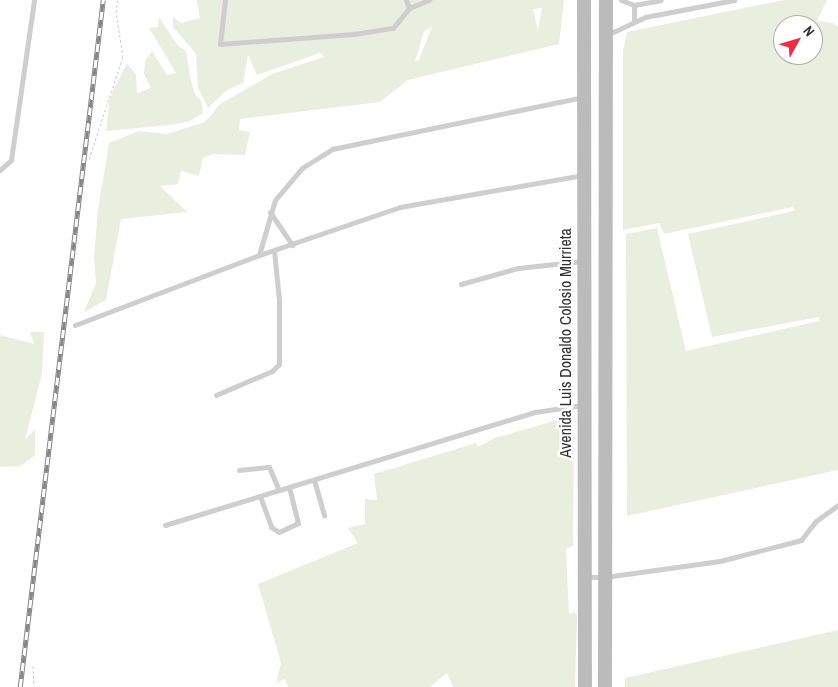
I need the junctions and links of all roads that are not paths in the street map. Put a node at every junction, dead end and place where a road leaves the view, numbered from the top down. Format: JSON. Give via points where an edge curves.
{"nodes":[{"id":1,"x":34,"y":0,"type":"edge"},
{"id":2,"x":225,"y":0,"type":"edge"},
{"id":3,"x":406,"y":0,"type":"edge"},
{"id":4,"x":429,"y":0,"type":"edge"},
{"id":5,"x":584,"y":0,"type":"edge"},
{"id":6,"x":606,"y":0,"type":"edge"},
{"id":7,"x":621,"y":0,"type":"edge"},
{"id":8,"x":661,"y":0,"type":"edge"},
{"id":9,"x":734,"y":0,"type":"edge"},
{"id":10,"x":634,"y":5,"type":"junction"},
{"id":11,"x":409,"y":8,"type":"junction"},
{"id":12,"x":634,"y":20,"type":"junction"},
{"id":13,"x":604,"y":37,"type":"junction"},
{"id":14,"x":584,"y":97,"type":"junction"},
{"id":15,"x":0,"y":170,"type":"edge"},
{"id":16,"x":583,"y":175,"type":"junction"},
{"id":17,"x":604,"y":175,"type":"junction"},
{"id":18,"x":270,"y":212,"type":"junction"},
{"id":19,"x":292,"y":245,"type":"junction"},
{"id":20,"x":274,"y":251,"type":"junction"},
{"id":21,"x":260,"y":255,"type":"junction"},
{"id":22,"x":583,"y":261,"type":"junction"},
{"id":23,"x":461,"y":284,"type":"dead end"},
{"id":24,"x":75,"y":325,"type":"dead end"},
{"id":25,"x":216,"y":395,"type":"dead end"},
{"id":26,"x":582,"y":405,"type":"junction"},
{"id":27,"x":239,"y":470,"type":"dead end"},
{"id":28,"x":314,"y":480,"type":"junction"},
{"id":29,"x":289,"y":487,"type":"junction"},
{"id":30,"x":279,"y":490,"type":"junction"},
{"id":31,"x":260,"y":496,"type":"junction"},
{"id":32,"x":838,"y":505,"type":"edge"},
{"id":33,"x":324,"y":516,"type":"dead end"},
{"id":34,"x":165,"y":525,"type":"dead end"},
{"id":35,"x":584,"y":577,"type":"junction"},
{"id":36,"x":605,"y":577,"type":"junction"},
{"id":37,"x":585,"y":687,"type":"edge"},
{"id":38,"x":605,"y":687,"type":"edge"}],
"edges":[{"from":1,"to":15,"type":"lane","via":[[11,160]]},
{"from":2,"to":11,"type":"lane","via":[[220,44],[393,28]]},
{"from":3,"to":11,"type":"lane"},
{"from":4,"to":11,"type":"lane"},
{"from":5,"to":14,"type":"main road","name":"Avenida Luis Donaldo Colosio Murrieta"},
{"from":6,"to":13,"type":"main road"},
{"from":7,"to":10,"type":"lane"},
{"from":8,"to":10,"type":"lane"},
{"from":9,"to":12,"type":"lane"},
{"from":10,"to":12,"type":"lane"},
{"from":12,"to":13,"type":"lane"},
{"from":13,"to":17,"type":"main road"},
{"from":14,"to":16,"type":"main road","name":"Avenida Luis Donaldo Colosio Murrieta"},
{"from":14,"to":18,"type":"lane","via":[[332,149],[302,168],[289,181]]},
{"from":16,"to":17,"type":"main road"},
{"from":16,"to":19,"type":"lane","via":[[400,207]]},
{"from":16,"to":22,"type":"main road","name":"Avenida Luis Donaldo Colosio Murrieta"},
{"from":17,"to":36,"type":"main road"},
{"from":18,"to":19,"type":"lane"},
{"from":18,"to":21,"type":"lane"},
{"from":19,"to":20,"type":"lane"},
{"from":20,"to":21,"type":"lane"},
{"from":20,"to":25,"type":"lane","via":[[280,300],[279,364],[272,371]]},
{"from":21,"to":24,"type":"lane"},
{"from":22,"to":23,"type":"lane","via":[[518,268]]},
{"from":22,"to":26,"type":"main road","name":"Avenida Luis Donaldo Colosio Murrieta"},
{"from":26,"to":28,"type":"lane","via":[[535,412]]},
{"from":26,"to":35,"type":"main road","name":"Avenida Luis Donaldo Colosio Murrieta"},
{"from":27,"to":30,"type":"lane","via":[[269,467]]},
{"from":28,"to":29,"type":"lane"},
{"from":28,"to":33,"type":"lane"},
{"from":29,"to":30,"type":"lane"},
{"from":29,"to":31,"type":"lane","via":[[298,523],[279,532],[271,527]]},
{"from":30,"to":31,"type":"lane"},
{"from":31,"to":34,"type":"lane"},
{"from":32,"to":36,"type":"lane","via":[[816,522],[801,540],[720,561]]},
{"from":35,"to":36,"type":"lane"},
{"from":35,"to":37,"type":"main road","name":"Avenida Luis Donaldo Colosio Murrieta"},
{"from":36,"to":38,"type":"main road"}]}
